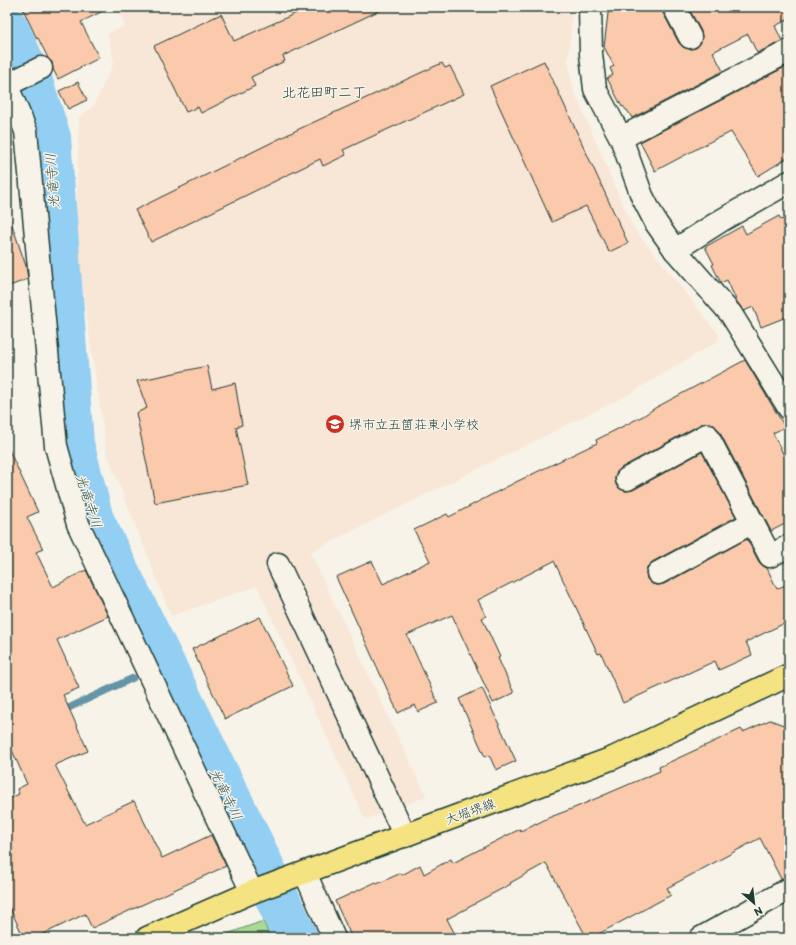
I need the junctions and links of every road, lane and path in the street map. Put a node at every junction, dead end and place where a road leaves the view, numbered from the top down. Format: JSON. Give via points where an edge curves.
{"nodes":[{"id":1,"x":590,"y":7,"type":"edge"},
{"id":2,"x":674,"y":7,"type":"edge"},
{"id":3,"x":690,"y":37,"type":"dead end"},
{"id":4,"x":789,"y":51,"type":"edge"},
{"id":5,"x":41,"y":68,"type":"dead end"},
{"id":6,"x":7,"y":85,"type":"edge"},
{"id":7,"x":621,"y":138,"type":"junction"},
{"id":8,"x":789,"y":182,"type":"edge"},
{"id":9,"x":675,"y":250,"type":"junction"},
{"id":10,"x":789,"y":408,"type":"edge"},
{"id":11,"x":627,"y":479,"type":"dead end"},
{"id":12,"x":753,"y":522,"type":"junction"},
{"id":13,"x":789,"y":546,"type":"edge"},
{"id":14,"x":278,"y":564,"type":"dead end"},
{"id":15,"x":658,"y":573,"type":"dead end"},
{"id":16,"x":789,"y":675,"type":"edge"},
{"id":17,"x":405,"y":836,"type":"junction"},
{"id":18,"x":305,"y":873,"type":"junction"},
{"id":19,"x":789,"y":889,"type":"edge"},
{"id":20,"x":256,"y":891,"type":"junction"},
{"id":21,"x":147,"y":938,"type":"edge"},
{"id":22,"x":334,"y":938,"type":"edge"},
{"id":23,"x":700,"y":938,"type":"edge"}],
"edges":[{"from":1,"to":7,"type":"street","via":[[590,54],[595,89]]},
{"from":2,"to":3,"type":"street"},
{"from":4,"to":7,"type":"street"},
{"from":5,"to":6,"type":"street"},
{"from":6,"to":20,"type":"street","via":[[26,131],[56,446],[78,524]]},
{"from":7,"to":9,"type":"street","via":[[642,196],[656,223]]},
{"from":8,"to":9,"type":"street"},
{"from":9,"to":10,"type":"street","via":[[731,314]]},
{"from":11,"to":12,"type":"street","via":[[707,435]]},
{"from":12,"to":13,"type":"street","via":[[770,556]]},
{"from":12,"to":15,"type":"street"},
{"from":14,"to":17,"type":"street"},
{"from":16,"to":17,"type":"main road","name":"大堀堺線","via":[[613,758]]},
{"from":17,"to":18,"type":"main road","name":"大堀堺線"},
{"from":18,"to":20,"type":"main road","name":"大堀堺線"},
{"from":18,"to":22,"type":"street"},
{"from":19,"to":23,"type":"street"},
{"from":20,"to":21,"type":"main road","name":"大堀堺線"}]}
